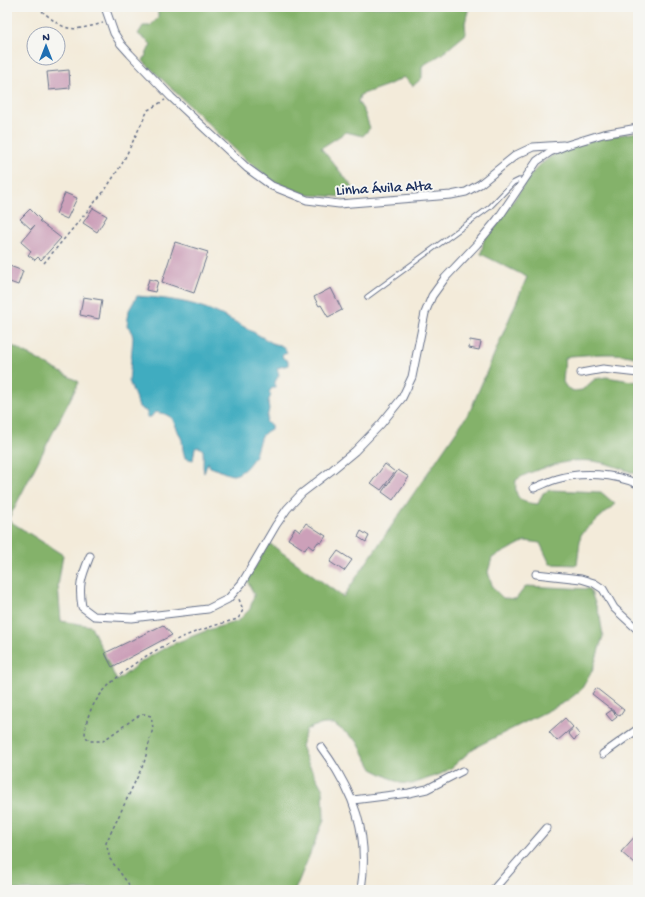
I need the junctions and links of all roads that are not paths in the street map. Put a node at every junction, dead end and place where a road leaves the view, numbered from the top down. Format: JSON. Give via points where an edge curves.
{"nodes":[{"id":1,"x":105,"y":7,"type":"edge"},
{"id":2,"x":638,"y":128,"type":"edge"},
{"id":3,"x":567,"y":145,"type":"junction"},
{"id":4,"x":522,"y":182,"type":"junction"},
{"id":5,"x":367,"y":297,"type":"dead end"},
{"id":6,"x":581,"y":373,"type":"dead end"},
{"id":7,"x":638,"y":373,"type":"edge"},
{"id":8,"x":638,"y":484,"type":"edge"},
{"id":9,"x":534,"y":488,"type":"dead end"},
{"id":10,"x":90,"y":556,"type":"dead end"},
{"id":11,"x":536,"y":574,"type":"dead end"},
{"id":12,"x":638,"y":630,"type":"edge"},
{"id":13,"x":638,"y":729,"type":"edge"},
{"id":14,"x":321,"y":746,"type":"dead end"},
{"id":15,"x":603,"y":754,"type":"dead end"},
{"id":16,"x":462,"y":771,"type":"dead end"},
{"id":17,"x":353,"y":800,"type":"junction"},
{"id":18,"x":547,"y":828,"type":"dead end"},
{"id":19,"x":361,"y":890,"type":"edge"},
{"id":20,"x":493,"y":890,"type":"edge"}],
"edges":[{"from":1,"to":3,"type":"street","name":"Linha Ávila Alta","via":[[121,44],[171,97],[247,168],[272,186],[307,200],[339,204],[414,199],[466,192],[516,155],[532,147]]},
{"from":2,"to":3,"type":"street","via":[[603,134]]},
{"from":3,"to":4,"type":"street","via":[[537,161]]},
{"from":4,"to":5,"type":"lane","via":[[519,180],[513,183],[490,207]]},
{"from":4,"to":10,"type":"street","via":[[497,220],[432,296],[412,377],[402,398],[355,451],[287,508],[242,583],[228,599],[208,609],[132,618],[94,616],[82,606],[80,591]]},
{"from":6,"to":7,"type":"street","via":[[603,369]]},
{"from":8,"to":9,"type":"street","via":[[624,478],[588,474],[558,478]]},
{"from":11,"to":12,"type":"street","via":[[594,583],[603,589],[614,608]]},
{"from":13,"to":15,"type":"street"},
{"from":14,"to":17,"type":"street"},
{"from":16,"to":17,"type":"street","via":[[427,788],[409,793]]},
{"from":17,"to":19,"type":"street","via":[[363,849]]},
{"from":18,"to":20,"type":"street"}]}
